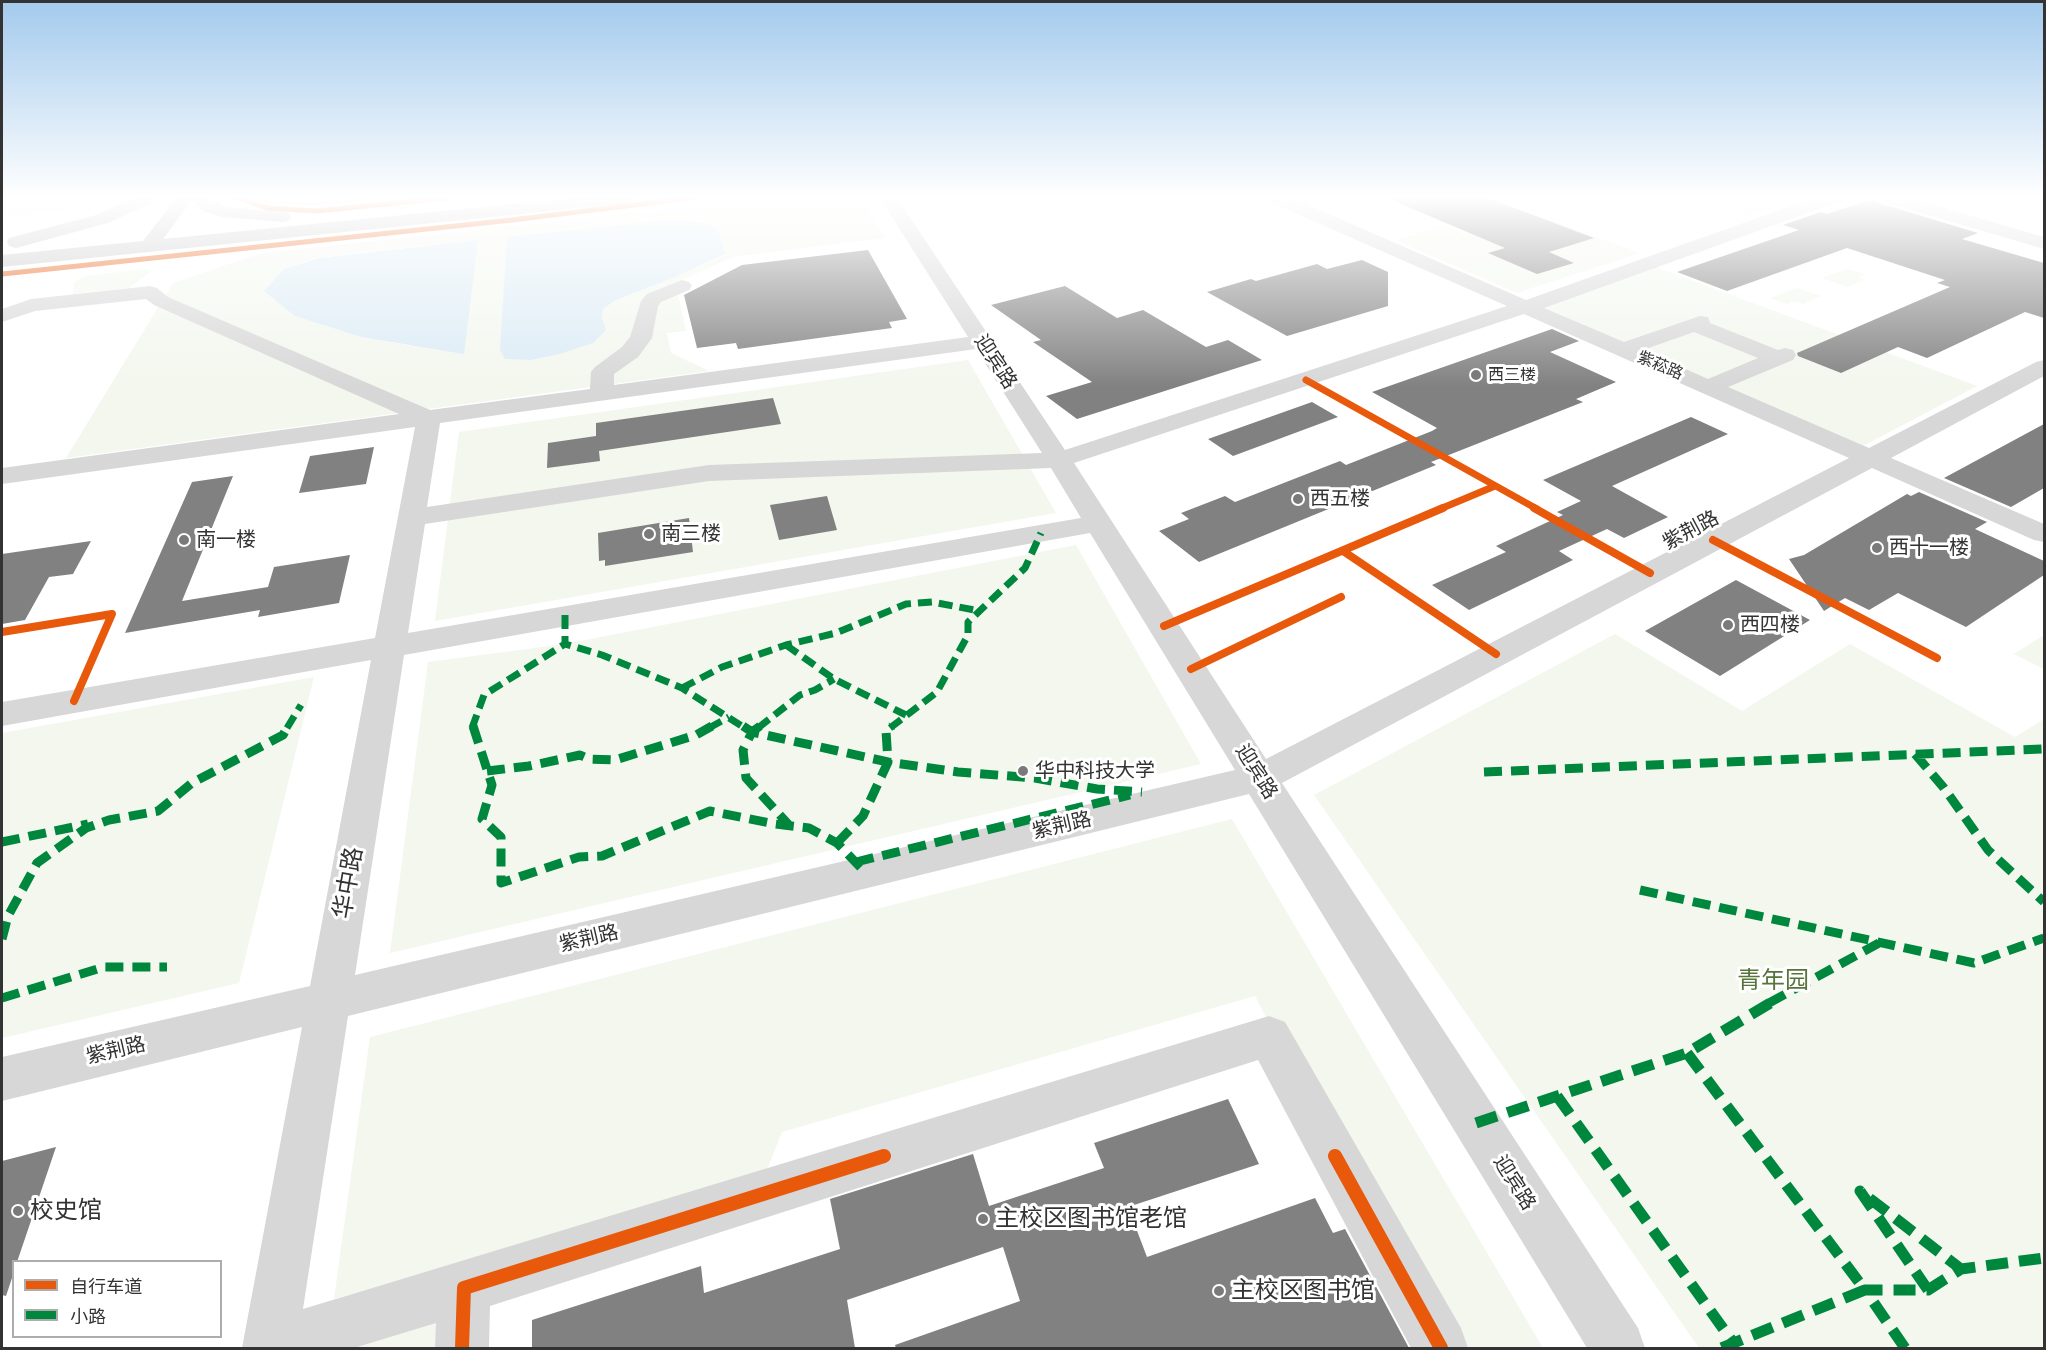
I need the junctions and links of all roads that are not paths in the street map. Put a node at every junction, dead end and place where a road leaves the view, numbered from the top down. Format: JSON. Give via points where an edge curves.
{"nodes":[{"id":1,"x":929,"y":261,"type":"edge"},
{"id":2,"x":1419,"y":261,"type":"edge"},
{"id":3,"x":1657,"y":261,"type":"edge"},
{"id":4,"x":682,"y":286,"type":"dead end"},
{"id":5,"x":1526,"y":308,"type":"junction"},
{"id":6,"x":2,"y":316,"type":"edge"},
{"id":7,"x":981,"y":342,"type":"junction"},
{"id":8,"x":1623,"y":350,"type":"junction"},
{"id":9,"x":2044,"y":367,"type":"edge"},
{"id":10,"x":1708,"y":387,"type":"junction"},
{"id":11,"x":601,"y":394,"type":"junction"},
{"id":12,"x":429,"y":418,"type":"junction"},
{"id":13,"x":1870,"y":458,"type":"junction"},
{"id":14,"x":1059,"y":460,"type":"junction"},
{"id":15,"x":2,"y":476,"type":"edge"},
{"id":16,"x":412,"y":518,"type":"junction"},
{"id":17,"x":1099,"y":523,"type":"junction"},
{"id":18,"x":2044,"y":534,"type":"edge"},
{"id":19,"x":390,"y":645,"type":"junction"},
{"id":20,"x":2,"y":714,"type":"edge"},
{"id":21,"x":1260,"y":778,"type":"junction"},
{"id":22,"x":329,"y":1001,"type":"junction"},
{"id":23,"x":2,"y":1079,"type":"edge"},
{"id":24,"x":464,"y":1288,"type":"junction"},
{"id":25,"x":269,"y":1348,"type":"edge"},
{"id":26,"x":462,"y":1348,"type":"edge"},
{"id":27,"x":1441,"y":1348,"type":"edge"},
{"id":28,"x":1618,"y":1348,"type":"edge"}],
"edges":[{"from":1,"to":7,"type":"street","name":"迎宾路"},
{"from":2,"to":5,"type":"street","name":"紫菘路"},
{"from":3,"to":5,"type":"street"},
{"from":4,"to":11,"type":"street","via":[[654,298],[648,305],[641,338],[630,352],[603,372]]},
{"from":5,"to":8,"type":"street","name":"紫菘路"},
{"from":5,"to":14,"type":"street"},
{"from":6,"to":12,"type":"street","via":[[31,305],[150,292],[161,301]]},
{"from":7,"to":11,"type":"street"},
{"from":7,"to":14,"type":"street","name":"迎宾路"},
{"from":8,"to":10,"type":"street","name":"紫菘路"},
{"from":8,"to":10,"type":"street","via":[[1698,324],[1781,356]]},
{"from":9,"to":13,"type":"street","name":"紫荆路"},
{"from":10,"to":13,"type":"street","name":"紫菘路"},
{"from":11,"to":12,"type":"street"},
{"from":12,"to":15,"type":"street"},
{"from":12,"to":16,"type":"street","name":"华中路"},
{"from":13,"to":18,"type":"street","name":"紫菘路"},
{"from":13,"to":21,"type":"street","name":"紫荆路"},
{"from":14,"to":16,"type":"street","via":[[709,472]]},
{"from":14,"to":17,"type":"street","name":"迎宾路"},
{"from":16,"to":19,"type":"street","name":"华中路"},
{"from":17,"to":19,"type":"street"},
{"from":17,"to":21,"type":"street","name":"迎宾路"},
{"from":19,"to":20,"type":"street"},
{"from":19,"to":22,"type":"street","name":"华中路"},
{"from":21,"to":22,"type":"street","name":"紫荆路"},
{"from":21,"to":28,"type":"street","name":"迎宾路"},
{"from":22,"to":23,"type":"street","name":"紫荆路"},
{"from":22,"to":25,"type":"street","name":"华中路"},
{"from":24,"to":25,"type":"street"},
{"from":24,"to":26,"type":"street"},
{"from":24,"to":27,"type":"street","via":[[1269,1036]]}]}
